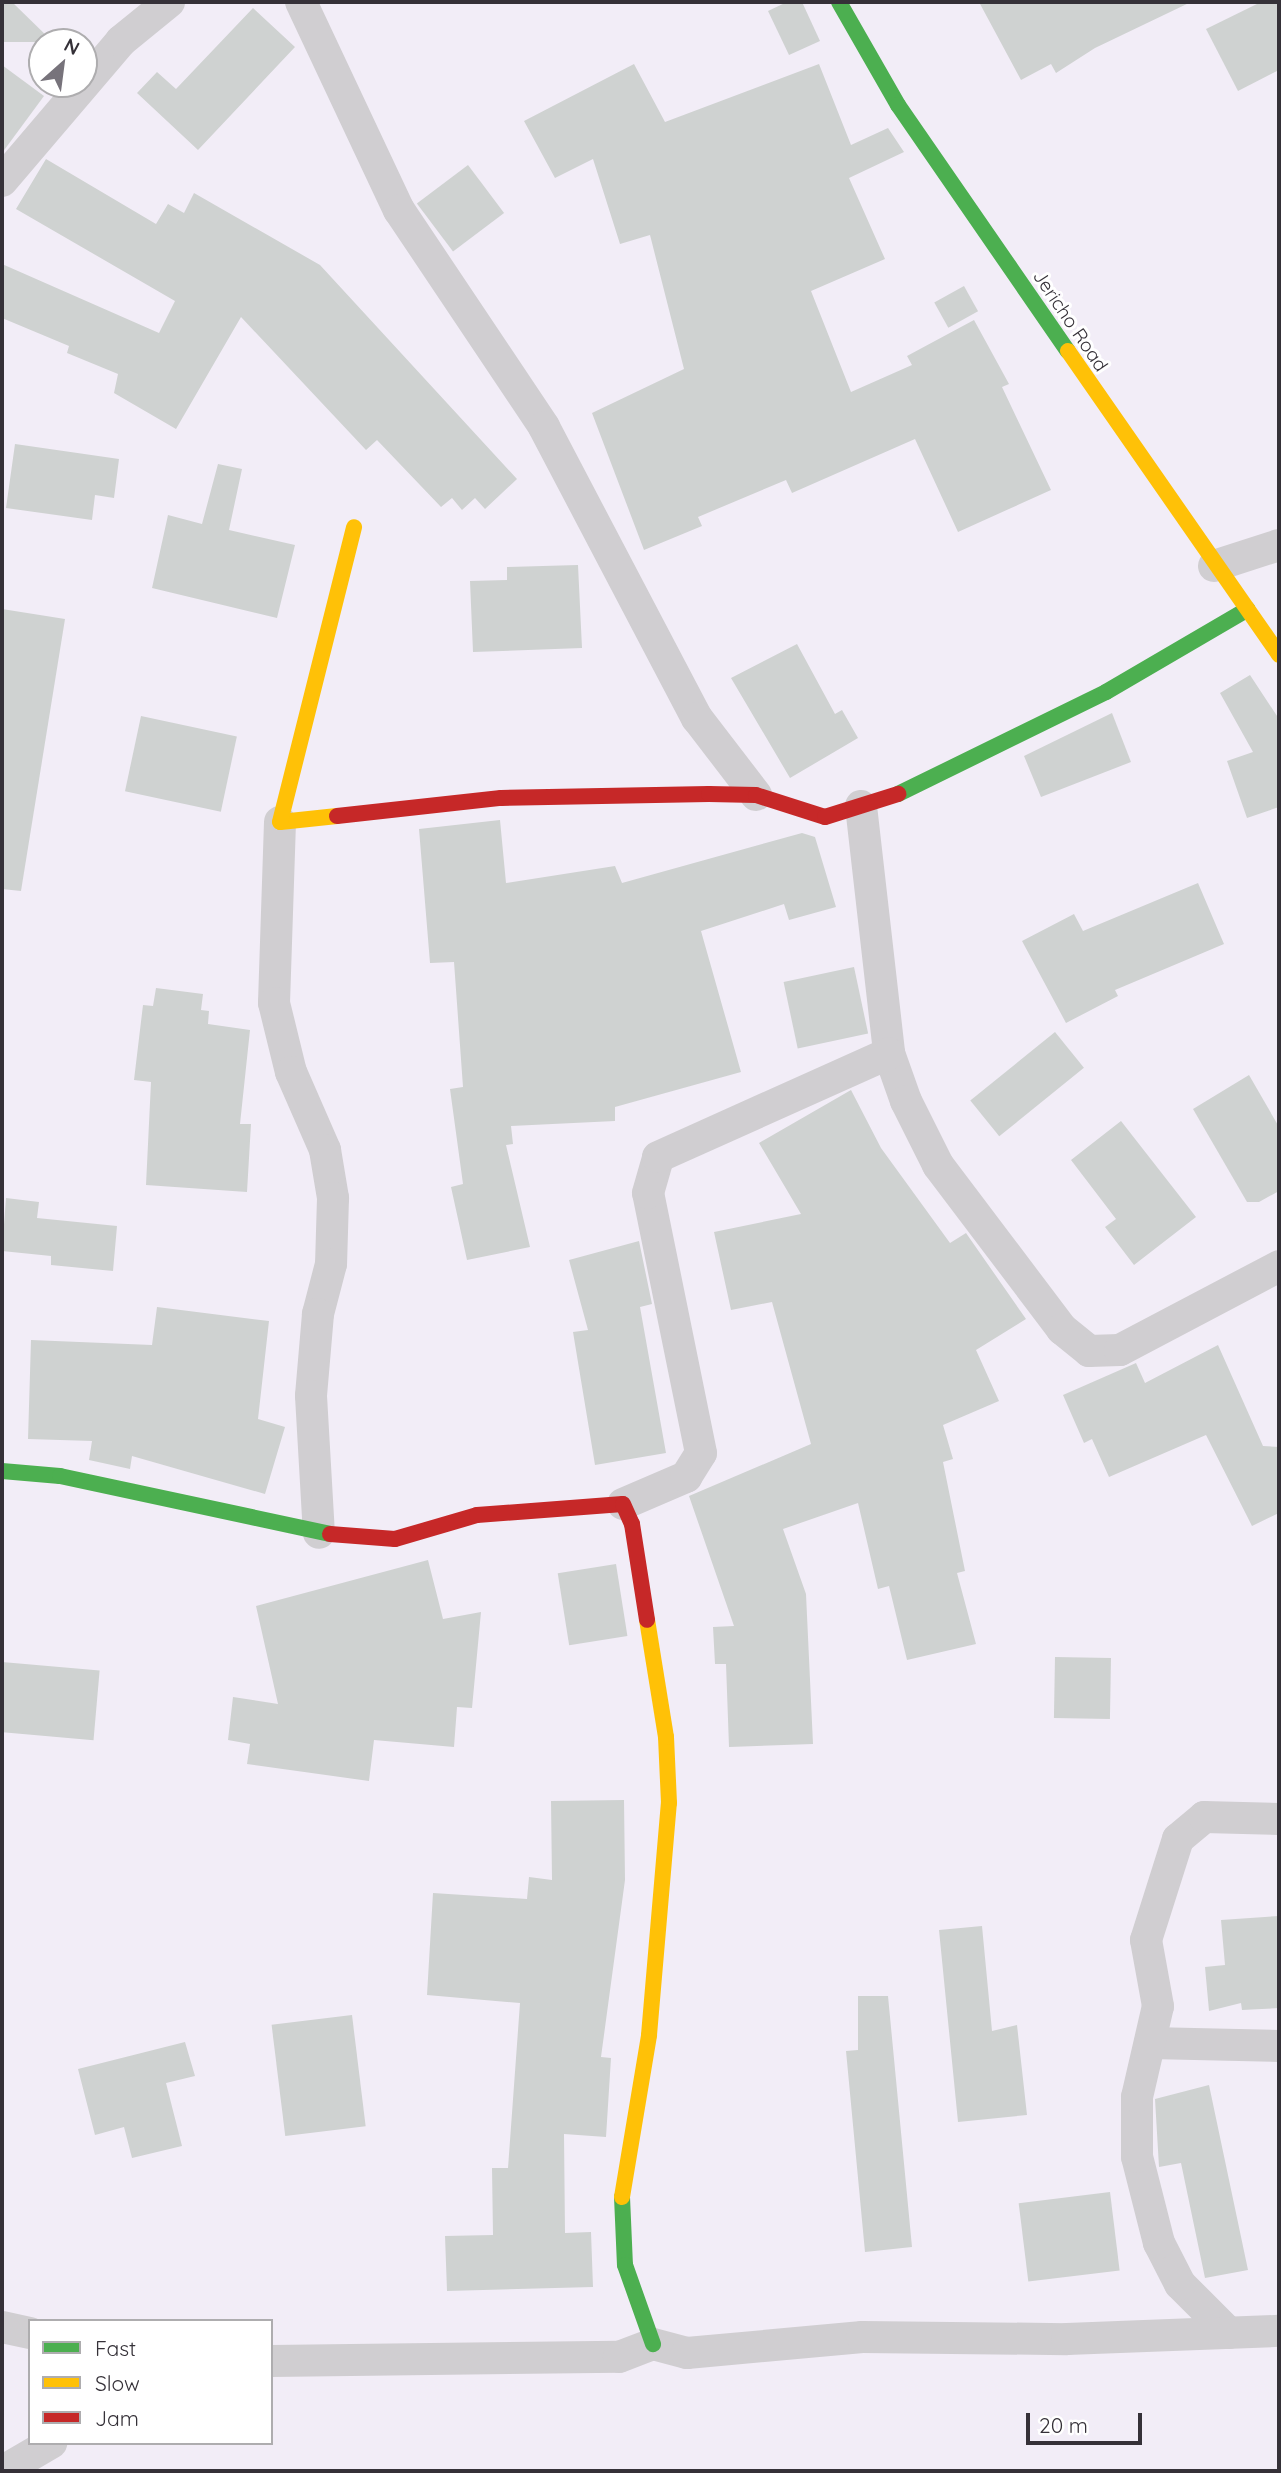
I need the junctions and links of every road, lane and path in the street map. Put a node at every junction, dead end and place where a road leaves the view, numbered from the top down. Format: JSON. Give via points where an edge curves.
{"nodes":[{"id":1,"x":169,"y":2,"type":"edge"},
{"id":2,"x":301,"y":2,"type":"edge"},
{"id":3,"x":839,"y":2,"type":"edge"},
{"id":4,"x":2,"y":181,"type":"edge"},
{"id":5,"x":354,"y":527,"type":"dead end"},
{"id":6,"x":1279,"y":545,"type":"edge"},
{"id":7,"x":1214,"y":566,"type":"junction"},
{"id":8,"x":1248,"y":609,"type":"junction"},
{"id":9,"x":1279,"y":655,"type":"edge"},
{"id":10,"x":756,"y":795,"type":"junction"},
{"id":11,"x":861,"y":806,"type":"junction"},
{"id":12,"x":280,"y":822,"type":"junction"},
{"id":13,"x":889,"y":1053,"type":"junction"},
{"id":14,"x":1279,"y":1266,"type":"edge"},
{"id":15,"x":2,"y":1471,"type":"edge"},
{"id":16,"x":623,"y":1504,"type":"junction"},
{"id":17,"x":319,"y":1533,"type":"junction"},
{"id":18,"x":1279,"y":1819,"type":"edge"},
{"id":19,"x":1150,"y":2043,"type":"junction"},
{"id":20,"x":1279,"y":2046,"type":"edge"},
{"id":21,"x":2,"y":2327,"type":"edge"},
{"id":22,"x":1279,"y":2331,"type":"edge"},
{"id":23,"x":28,"y":2333,"type":"edge"},
{"id":24,"x":1229,"y":2333,"type":"junction"},
{"id":25,"x":653,"y":2344,"type":"junction"},
{"id":26,"x":273,"y":2361,"type":"edge"},
{"id":27,"x":48,"y":2445,"type":"edge"},
{"id":28,"x":3,"y":2471,"type":"edge"}],
"edges":[{"from":1,"to":4,"type":"street","via":[[121,41]]},
{"from":2,"to":10,"type":"street","via":[[399,210],[544,427],[697,718]]},
{"from":3,"to":7,"type":"street","name":"Jericho Road","via":[[898,105]]},
{"from":5,"to":12,"type":"street"},
{"from":6,"to":7,"type":"street"},
{"from":7,"to":8,"type":"street","name":"Jericho Road"},
{"from":8,"to":9,"type":"street","name":"Jericho Road"},
{"from":8,"to":11,"type":"street","via":[[1107,692],[894,796]]},
{"from":10,"to":11,"type":"street","via":[[814,816]]},
{"from":10,"to":12,"type":"street","via":[[501,799]]},
{"from":11,"to":13,"type":"street"},
{"from":12,"to":17,"type":"street","via":[[274,1003],[291,1072],[325,1150],[333,1198],[331,1264],[318,1314],[311,1396]]},
{"from":13,"to":14,"type":"street","via":[[938,1165],[1080,1346],[1120,1350]]},
{"from":13,"to":16,"type":"street","via":[[658,1157],[648,1192],[701,1453],[686,1477]]},
{"from":15,"to":17,"type":"street","via":[[60,1476]]},
{"from":16,"to":17,"type":"street","via":[[599,1502],[477,1515],[395,1539]]},
{"from":16,"to":25,"type":"street","via":[[632,1524],[666,1737],[669,1803],[649,2035],[619,2216],[625,2265]]},
{"from":18,"to":19,"type":"street","via":[[1204,1817],[1178,1839],[1146,1940],[1158,2006]]},
{"from":19,"to":20,"type":"street"},
{"from":19,"to":24,"type":"street","via":[[1138,2097],[1137,2145],[1147,2202],[1159,2244],[1180,2284]]},
{"from":21,"to":23,"type":"street"},
{"from":22,"to":24,"type":"street"},
{"from":24,"to":25,"type":"street","via":[[862,2337],[687,2353]]},
{"from":25,"to":26,"type":"street","via":[[619,2357]]},
{"from":27,"to":28,"type":"street"}]}
